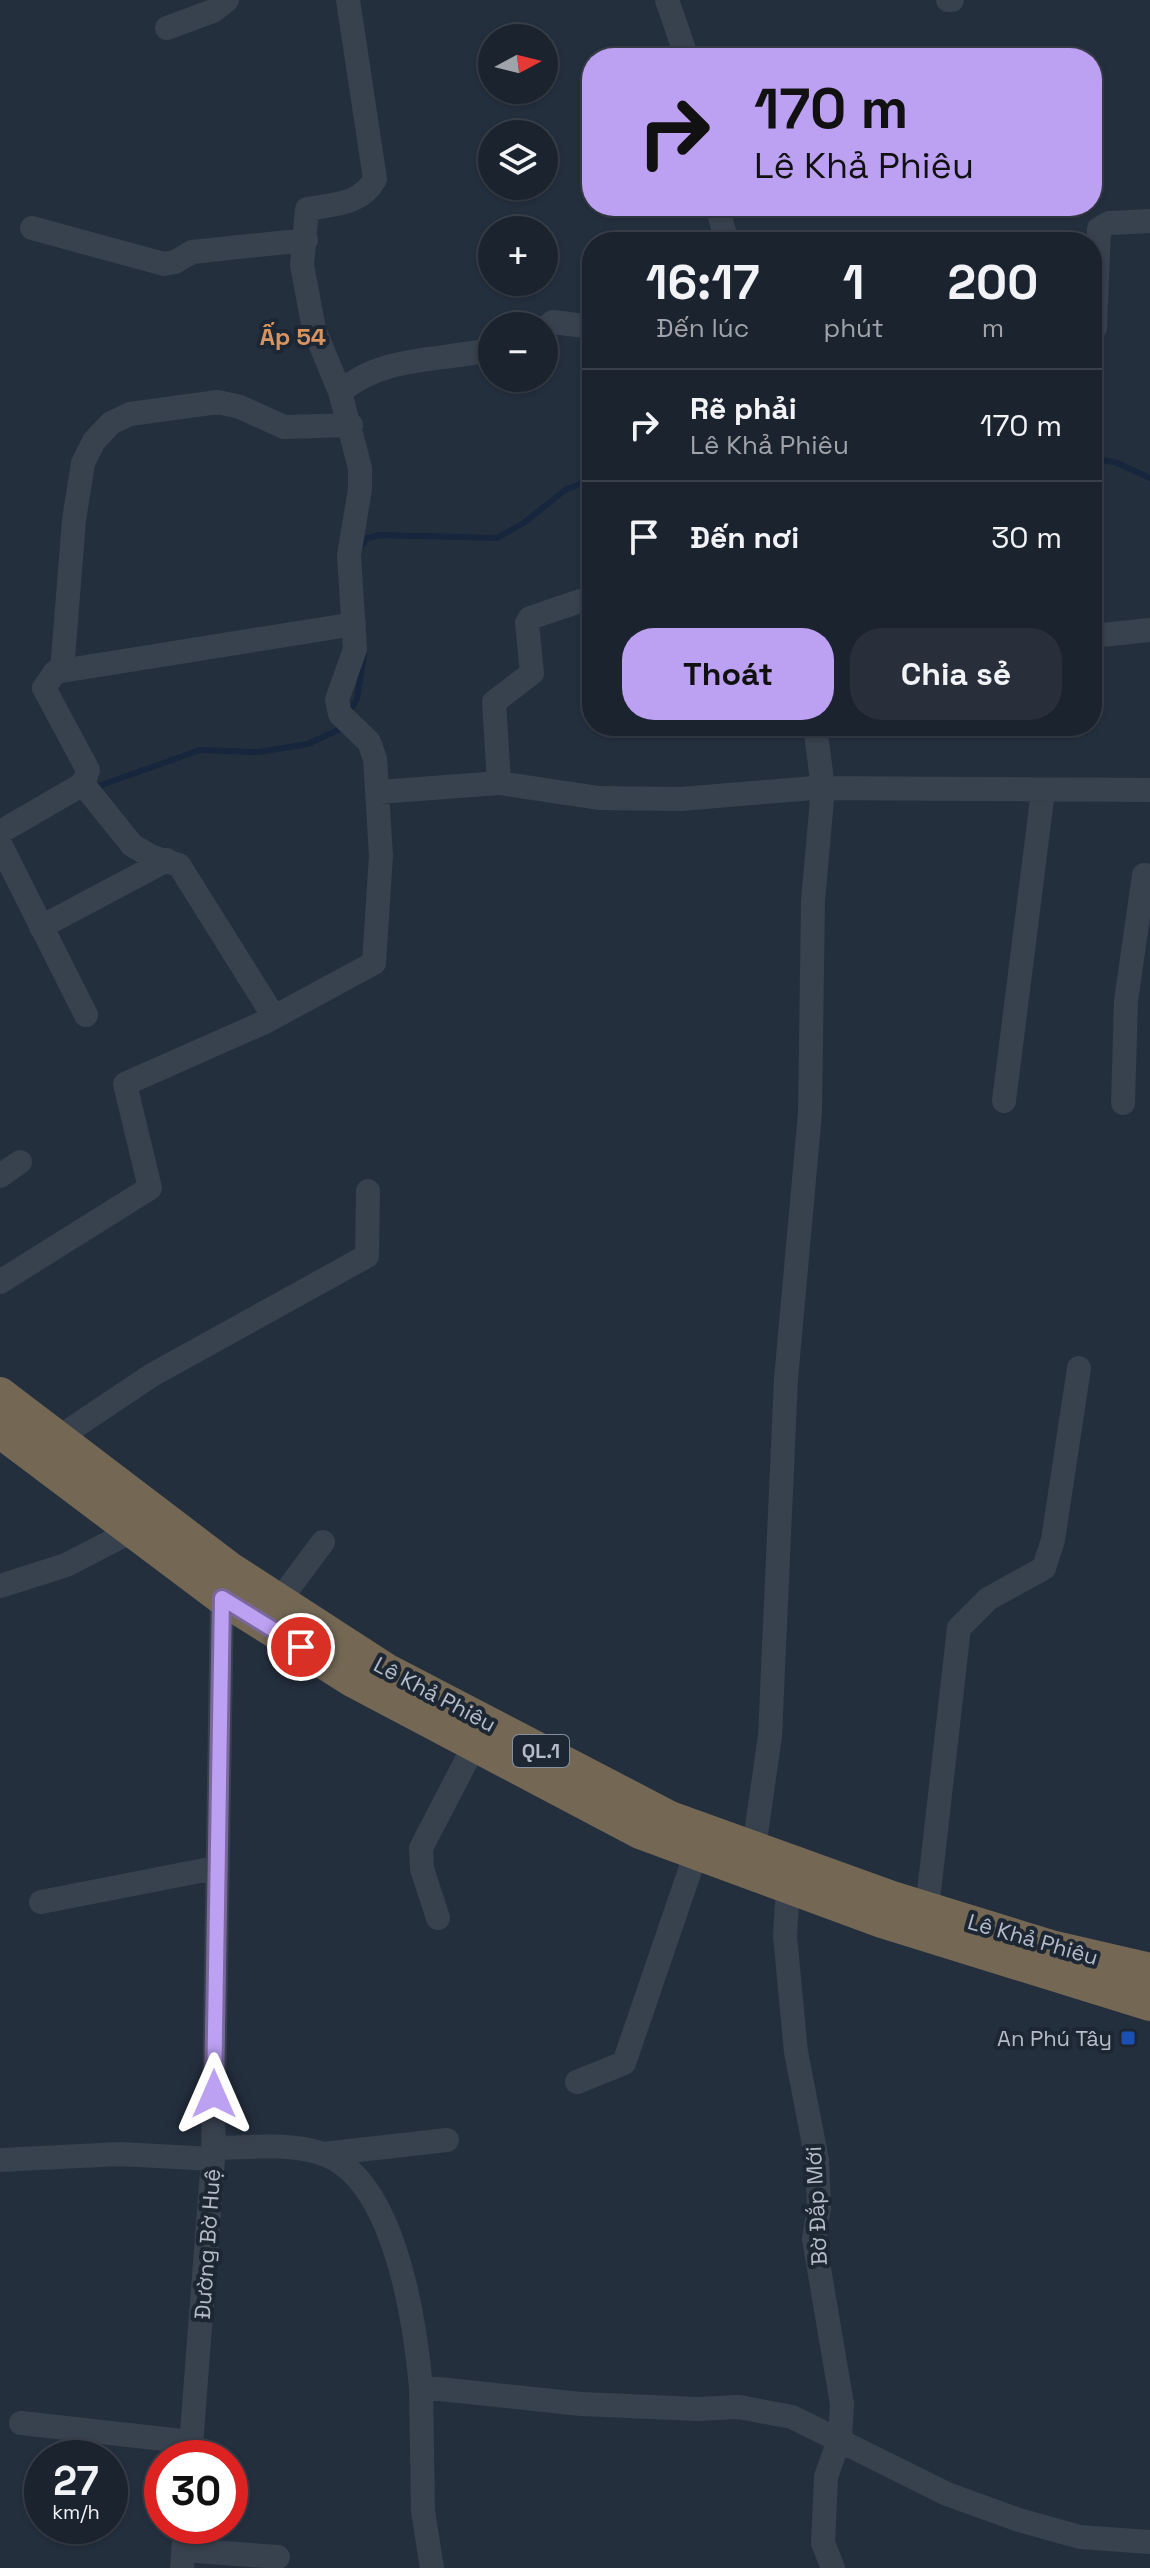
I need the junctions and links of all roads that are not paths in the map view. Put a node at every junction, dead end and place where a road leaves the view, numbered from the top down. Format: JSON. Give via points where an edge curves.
{"nodes":[{"id":1,"x":227,"y":0,"type":"edge"},
{"id":2,"x":348,"y":0,"type":"edge"},
{"id":3,"x":667,"y":0,"type":"edge"},
{"id":4,"x":167,"y":28,"type":"dead end"},
{"id":5,"x":684,"y":48,"type":"edge"},
{"id":6,"x":1150,"y":221,"type":"edge"},
{"id":7,"x":32,"y":228,"type":"dead end"},
{"id":8,"x":1099,"y":232,"type":"edge"},
{"id":9,"x":306,"y":240,"type":"junction"},
{"id":10,"x":558,"y":323,"type":"edge"},
{"id":11,"x":582,"y":326,"type":"edge"},
{"id":12,"x":478,"y":351,"type":"edge"},
{"id":13,"x":340,"y":392,"type":"junction"},
{"id":14,"x":351,"y":425,"type":"junction"},
{"id":15,"x":582,"y":600,"type":"edge"},
{"id":16,"x":354,"y":624,"type":"junction"},
{"id":17,"x":1150,"y":630,"type":"edge"},
{"id":18,"x":1102,"y":635,"type":"dead end"},
{"id":19,"x":62,"y":671,"type":"junction"},
{"id":20,"x":816,"y":736,"type":"edge"},
{"id":21,"x":499,"y":783,"type":"junction"},
{"id":22,"x":823,"y":788,"type":"junction"},
{"id":23,"x":88,"y":790,"type":"junction"},
{"id":24,"x":1150,"y":790,"type":"edge"},
{"id":25,"x":1043,"y":791,"type":"junction"},
{"id":26,"x":379,"y":792,"type":"junction"},
{"id":27,"x":0,"y":832,"type":"edge"},
{"id":28,"x":3,"y":850,"type":"edge"},
{"id":29,"x":167,"y":860,"type":"junction"},
{"id":30,"x":1150,"y":876,"type":"edge"},
{"id":31,"x":41,"y":927,"type":"junction"},
{"id":32,"x":86,"y":1015,"type":"dead end"},
{"id":33,"x":274,"y":1017,"type":"junction"},
{"id":34,"x":1004,"y":1101,"type":"dead end"},
{"id":35,"x":1123,"y":1103,"type":"dead end"},
{"id":36,"x":368,"y":1191,"type":"dead end"},
{"id":37,"x":0,"y":1282,"type":"edge"},
{"id":38,"x":1079,"y":1368,"type":"dead end"},
{"id":39,"x":0,"y":1394,"type":"edge"},
{"id":40,"x":0,"y":1431,"type":"edge"},
{"id":41,"x":58,"y":1438,"type":"junction"},
{"id":42,"x":132,"y":1531,"type":"junction"},
{"id":43,"x":323,"y":1542,"type":"dead end"},
{"id":44,"x":0,"y":1586,"type":"edge"},
{"id":45,"x":222,"y":1598,"type":"junction"},
{"id":46,"x":279,"y":1601,"type":"junction"},
{"id":47,"x":475,"y":1744,"type":"junction"},
{"id":48,"x":754,"y":1848,"type":"junction"},
{"id":49,"x":696,"y":1853,"type":"junction"},
{"id":50,"x":215,"y":1868,"type":"junction"},
{"id":51,"x":788,"y":1887,"type":"junction"},
{"id":52,"x":41,"y":1902,"type":"dead end"},
{"id":53,"x":927,"y":1909,"type":"junction"},
{"id":54,"x":438,"y":1918,"type":"dead end"},
{"id":55,"x":1150,"y":1970,"type":"edge"},
{"id":56,"x":1150,"y":2004,"type":"edge"},
{"id":57,"x":577,"y":2082,"type":"dead end"},
{"id":58,"x":447,"y":2140,"type":"dead end"},
{"id":59,"x":213,"y":2153,"type":"junction"},
{"id":60,"x":323,"y":2154,"type":"junction"},
{"id":61,"x":0,"y":2160,"type":"edge"},
{"id":62,"x":421,"y":2387,"type":"junction"},
{"id":63,"x":21,"y":2423,"type":"dead end"},
{"id":64,"x":840,"y":2437,"type":"junction"},
{"id":65,"x":192,"y":2440,"type":"edge"},
{"id":66,"x":144,"y":2443,"type":"edge"},
{"id":67,"x":1150,"y":2542,"type":"edge"},
{"id":68,"x":184,"y":2548,"type":"edge"},
{"id":69,"x":278,"y":2557,"type":"dead end"},
{"id":70,"x":432,"y":2568,"type":"edge"},
{"id":71,"x":833,"y":2568,"type":"edge"}],
"edges":[{"from":1,"to":4,"type":"street","via":[[213,11]]},
{"from":2,"to":9,"type":"street","via":[[375,179],[367,194],[351,202],[307,209]]},
{"from":3,"to":5,"type":"street"},
{"from":6,"to":8,"type":"street","via":[[1109,223]]},
{"from":7,"to":9,"type":"street","via":[[164,264],[192,252]]},
{"from":9,"to":13,"type":"street","via":[[302,265],[314,329]]},
{"from":10,"to":11,"type":"street"},
{"from":12,"to":13,"type":"street","via":[[402,362],[354,380]]},
{"from":13,"to":14,"type":"street"},
{"from":14,"to":16,"type":"street","via":[[360,489],[349,555]]},
{"from":14,"to":19,"type":"street","via":[[284,427],[218,402],[130,414],[111,423],[83,463]]},
{"from":15,"to":21,"type":"street","via":[[527,623],[532,673],[494,702]]},
{"from":16,"to":19,"type":"street"},
{"from":16,"to":26,"type":"street","via":[[355,649],[337,700],[346,720],[369,742]]},
{"from":17,"to":18,"type":"street"},
{"from":19,"to":23,"type":"street","via":[[44,688],[85,759]]},
{"from":20,"to":22,"type":"street"},
{"from":21,"to":22,"type":"street","via":[[599,798],[681,799]]},
{"from":21,"to":26,"type":"street"},
{"from":22,"to":25,"type":"street"},
{"from":22,"to":48,"type":"street","via":[[813,901],[810,1113],[786,1379],[770,1736]]},
{"from":23,"to":27,"type":"street"},
{"from":23,"to":29,"type":"street","via":[[132,845]]},
{"from":24,"to":25,"type":"street"},
{"from":25,"to":34,"type":"street"},
{"from":26,"to":33,"type":"street","via":[[374,963]]},
{"from":28,"to":31,"type":"street"},
{"from":29,"to":31,"type":"street"},
{"from":29,"to":33,"type":"street","via":[[179,865]]},
{"from":30,"to":35,"type":"street","via":[[1144,875],[1126,1001]]},
{"from":31,"to":32,"type":"street"},
{"from":33,"to":37,"type":"street","via":[[125,1084],[150,1188]]},
{"from":36,"to":41,"type":"street","via":[[367,1256],[152,1375]]},
{"from":38,"to":53,"type":"street","via":[[1053,1540],[1044,1568],[988,1599],[959,1628]]},
{"from":39,"to":41,"type":"highway","name":"Lê Khả Phiêu","number":"QL.1"},
{"from":40,"to":42,"type":"highway","name":"Lê Khả Phiêu","number":"QL.1"},
{"from":41,"to":46,"type":"highway","name":"Lê Khả Phiêu","number":"QL.1"},
{"from":42,"to":44,"type":"street","via":[[66,1565]]},
{"from":42,"to":45,"type":"highway","name":"Lê Khả Phiêu","number":"QL.1"},
{"from":43,"to":46,"type":"street"},
{"from":45,"to":47,"type":"highway","name":"Lê Khả Phiêu","number":"QL.1","via":[[354,1681]]},
{"from":45,"to":50,"type":"street","name":"Đường Bờ Huệ"},
{"from":46,"to":48,"type":"highway","name":"Lê Khả Phiêu","number":"QL.1","via":[[400,1678],[670,1818]]},
{"from":47,"to":49,"type":"highway","name":"Lê Khả Phiêu","number":"QL.1","via":[[640,1832]]},
{"from":47,"to":54,"type":"street","via":[[421,1848]]},
{"from":48,"to":53,"type":"highway","name":"Lê Khả Phiêu","number":"QL.1"},
{"from":49,"to":51,"type":"highway","name":"Lê Khả Phiêu","number":"QL.1"},
{"from":49,"to":57,"type":"street","via":[[624,2063]]},
{"from":50,"to":52,"type":"street"},
{"from":50,"to":59,"type":"street","name":"Đường Bờ Huệ"},
{"from":51,"to":56,"type":"highway","name":"Lê Khả Phiêu","number":"QL.1"},
{"from":51,"to":64,"type":"street","name":"Bờ Đắp Mới","via":[[786,1951],[796,2052],[817,2160],[814,2239],[837,2360]]},
{"from":53,"to":55,"type":"highway","name":"Lê Khả Phiêu","number":"QL.1"},
{"from":58,"to":60,"type":"street"},
{"from":59,"to":60,"type":"street","via":[[285,2147]]},
{"from":59,"to":61,"type":"street"},
{"from":59,"to":65,"type":"street","name":"Đường Bờ Huệ"},
{"from":60,"to":62,"type":"street","via":[[360,2183],[391,2231]]},
{"from":62,"to":64,"type":"street","via":[[581,2404],[739,2407],[792,2417]]},
{"from":62,"to":70,"type":"street","via":[[423,2511]]},
{"from":63,"to":66,"type":"street"},
{"from":64,"to":67,"type":"street","via":[[947,2494],[1019,2520],[1080,2537]]},
{"from":64,"to":71,"type":"street","name":"Bờ Đắp Mới","via":[[826,2477],[823,2543]]},
{"from":68,"to":69,"type":"street"}]}
